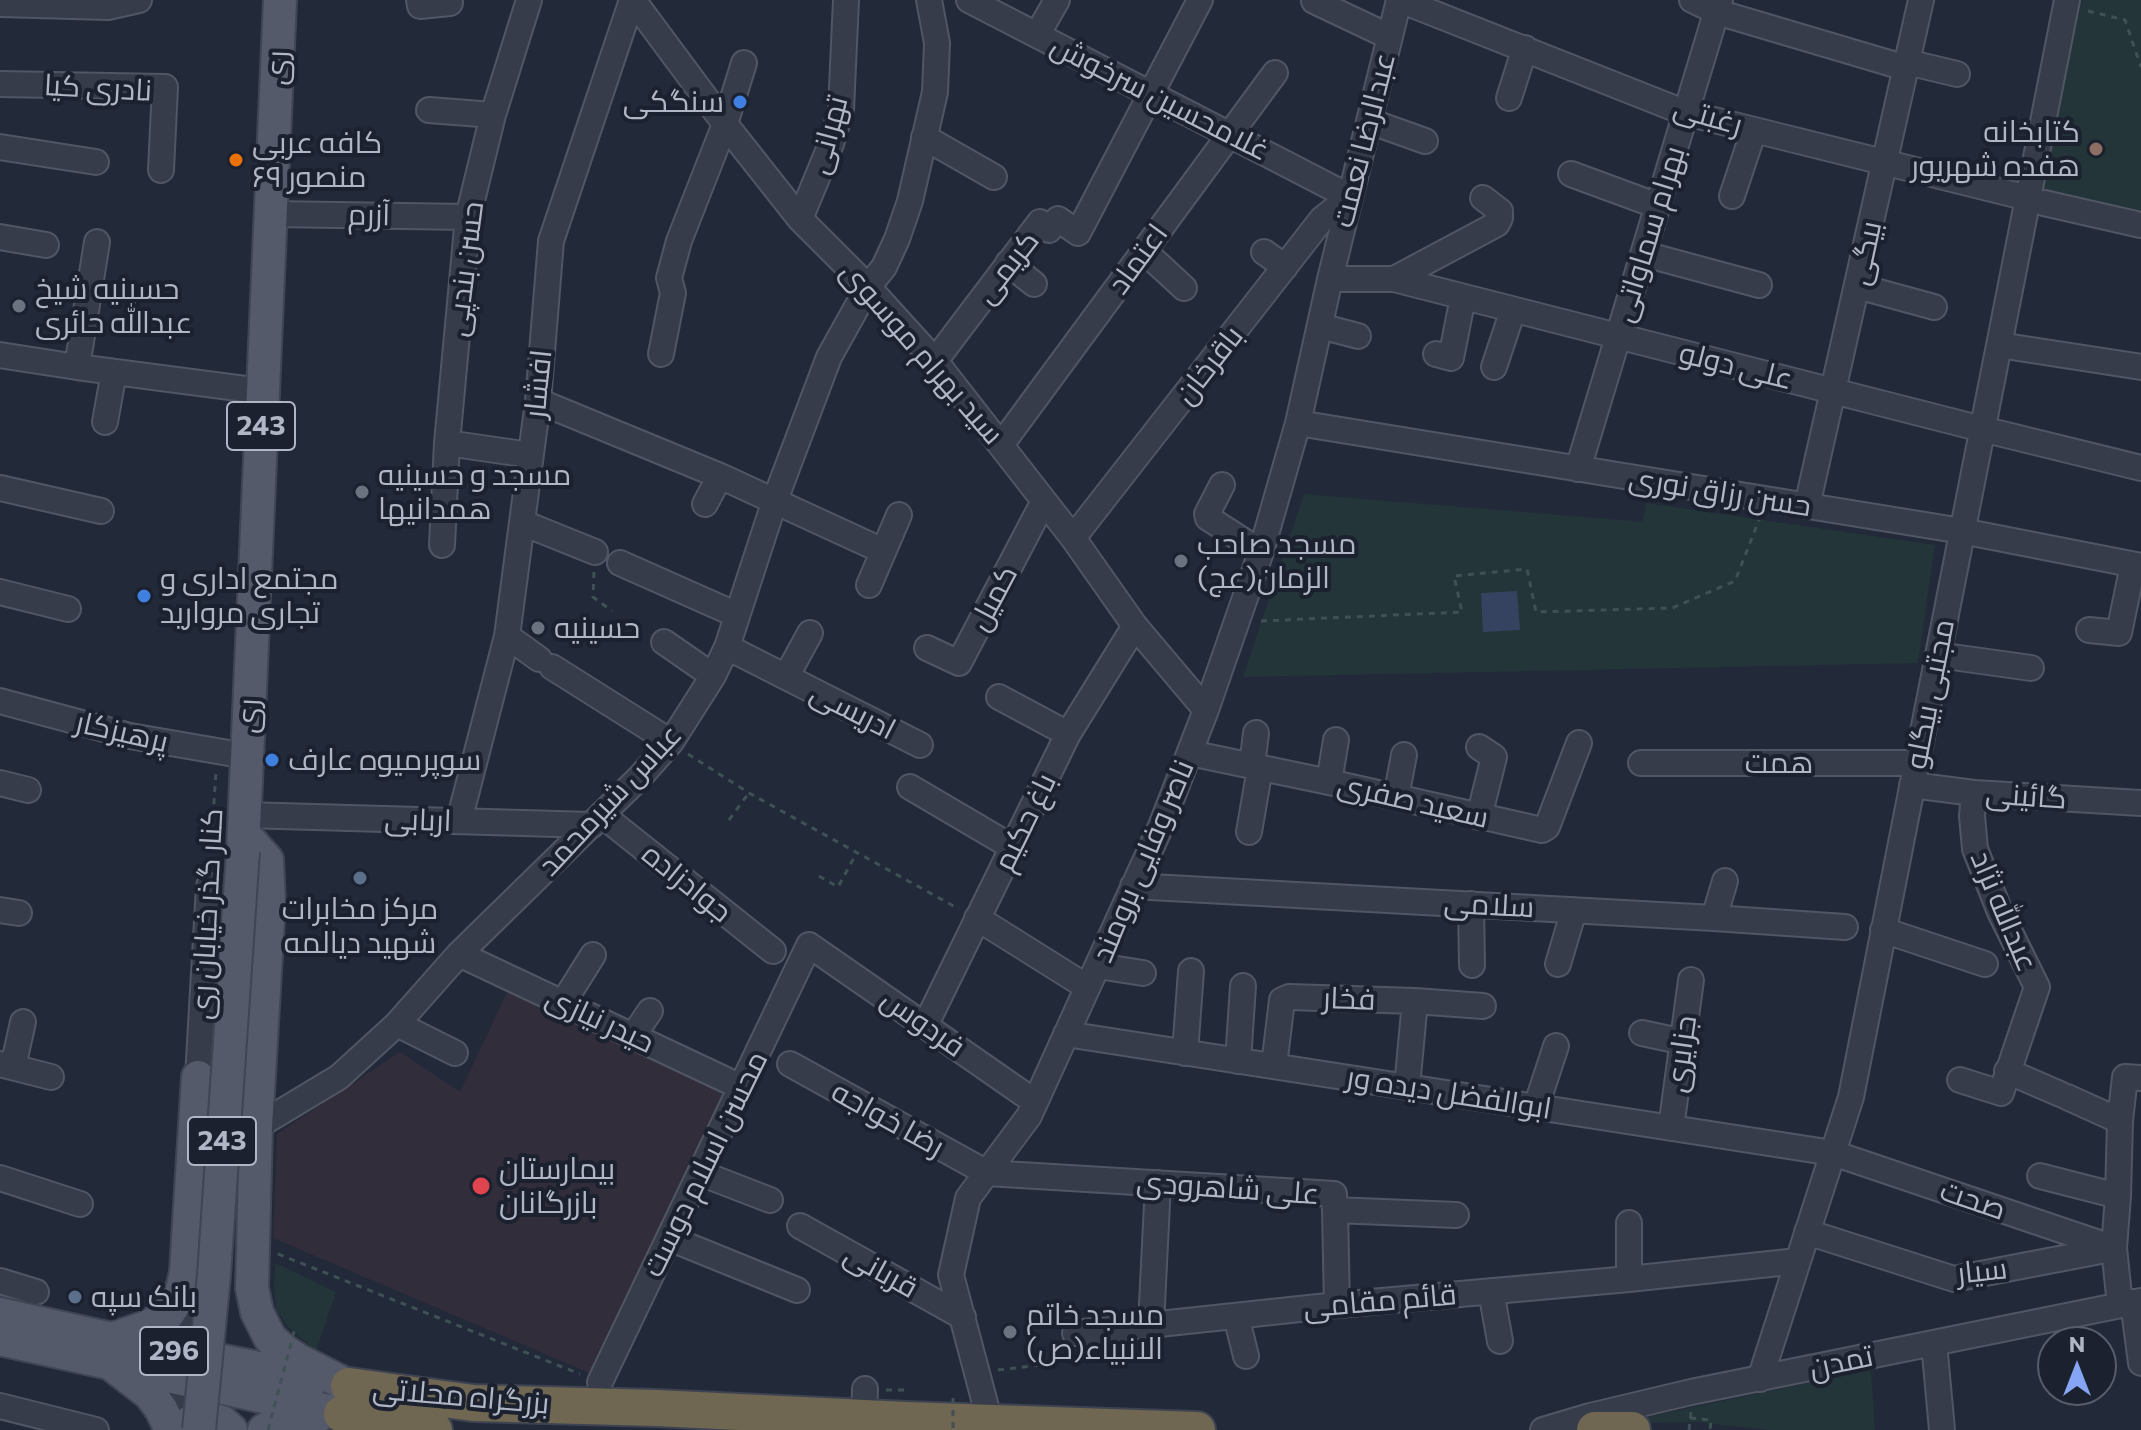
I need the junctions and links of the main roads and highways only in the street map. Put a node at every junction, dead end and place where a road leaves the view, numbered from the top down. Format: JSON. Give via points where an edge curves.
{"nodes":[{"id":1,"x":280,"y":0,"type":"edge"},
{"id":2,"x":244,"y":833,"type":"junction"},
{"id":3,"x":205,"y":1078,"type":"road end"},
{"id":4,"x":0,"y":1314,"type":"edge"},
{"id":5,"x":0,"y":1339,"type":"edge"},
{"id":6,"x":110,"y":1350,"type":"junction"},
{"id":7,"x":346,"y":1400,"type":"junction"},
{"id":8,"x":647,"y":1419,"type":"edge"},
{"id":9,"x":173,"y":1430,"type":"edge"},
{"id":10,"x":182,"y":1430,"type":"edge"},
{"id":11,"x":199,"y":1430,"type":"edge"},
{"id":12,"x":231,"y":1430,"type":"edge"},
{"id":13,"x":266,"y":1430,"type":"edge"},
{"id":14,"x":434,"y":1430,"type":"edge"},
{"id":15,"x":1197,"y":1430,"type":"edge"},
{"id":16,"x":1595,"y":1430,"type":"edge"},
{"id":17,"x":1632,"y":1430,"type":"edge"}],
"edges":[{"from":1,"to":2,"type":"main road","name":"ری","number":"243","via":[[271,214],[234,754]]},
{"from":2,"to":7,"type":"main road","via":[[267,860],[269,903],[252,1288],[270,1338]]},
{"from":2,"to":11,"type":"main road","name":"ری","number":"243","bridge":true},
{"from":3,"to":6,"type":"main road","via":[[181,1294],[168,1314]]},
{"from":4,"to":6,"type":"main road","number":"296"},
{"from":5,"to":6,"type":"main road","number":"296"},
{"from":6,"to":7,"type":"main road","number":"296"},
{"from":6,"to":9,"type":"main road","via":[[150,1394]]},
{"from":7,"to":8,"type":"highway","name":"بزرگراه محلاتی","via":[[473,1403]]},
{"from":7,"to":13,"type":"main road"},
{"from":7,"to":14,"type":"highway","name":"بزرگراه محلاتی"},
{"from":8,"to":15,"type":"highway","name":"بزرگراه محلاتی","via":[[864,1404],[990,1422]]},
{"from":10,"to":12,"type":"main road","via":[[206,1418]]},
{"from":16,"to":17,"type":"highway"}]}
